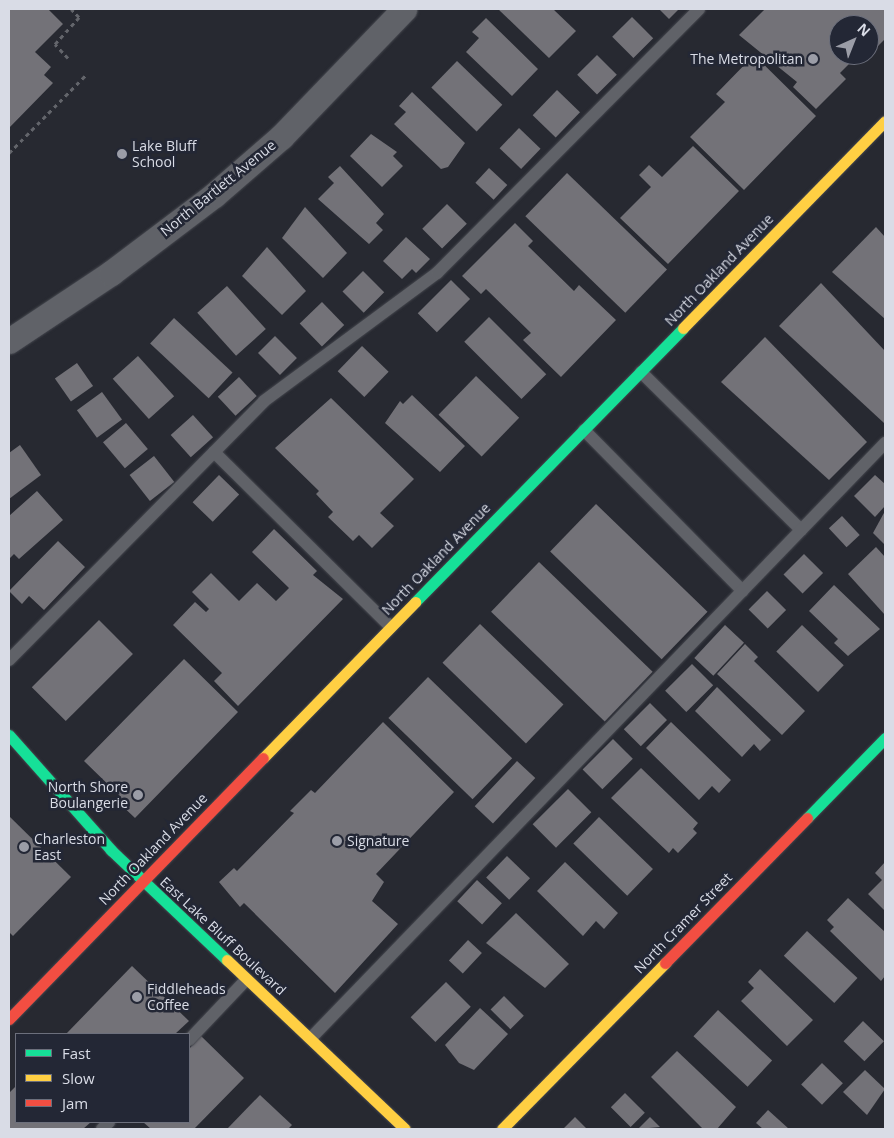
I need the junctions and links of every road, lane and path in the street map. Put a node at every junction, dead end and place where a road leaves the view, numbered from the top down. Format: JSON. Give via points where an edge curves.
{"nodes":[{"id":1,"x":70,"y":9,"type":"edge"},
{"id":2,"x":404,"y":9,"type":"edge"},
{"id":3,"x":699,"y":9,"type":"edge"},
{"id":4,"x":68,"y":58,"type":"dead end"},
{"id":5,"x":86,"y":75,"type":"dead end"},
{"id":6,"x":885,"y":121,"type":"edge"},
{"id":7,"x":9,"y":153,"type":"edge"},
{"id":8,"x":9,"y":341,"type":"edge"},
{"id":9,"x":642,"y":372,"type":"junction"},
{"id":10,"x":584,"y":430,"type":"junction"},
{"id":11,"x":885,"y":443,"type":"edge"},
{"id":12,"x":214,"y":452,"type":"junction"},
{"id":13,"x":801,"y":530,"type":"junction"},
{"id":14,"x":743,"y":590,"type":"junction"},
{"id":15,"x":391,"y":627,"type":"junction"},
{"id":16,"x":9,"y":660,"type":"edge"},
{"id":17,"x":9,"y":735,"type":"edge"},
{"id":18,"x":885,"y":738,"type":"edge"},
{"id":19,"x":142,"y":881,"type":"junction"},
{"id":20,"x":246,"y":980,"type":"junction"},
{"id":21,"x":9,"y":1019,"type":"edge"},
{"id":22,"x":311,"y":1038,"type":"junction"},
{"id":23,"x":190,"y":1039,"type":"edge"},
{"id":24,"x":405,"y":1129,"type":"edge"},
{"id":25,"x":502,"y":1129,"type":"edge"}],
"edges":[{"from":1,"to":4,"type":"path","via":[[79,17],[55,44]]},
{"from":2,"to":8,"type":"street","name":"North Bartlett Avenue","via":[[281,137],[214,195],[111,273]]},
{"from":3,"to":12,"type":"lane","via":[[437,273],[264,402]]},
{"from":5,"to":7,"type":"path"},
{"from":6,"to":9,"type":"main road","name":"North Oakland Avenue"},
{"from":9,"to":10,"type":"main road","name":"North Oakland Avenue"},
{"from":9,"to":13,"type":"lane"},
{"from":10,"to":14,"type":"lane"},
{"from":10,"to":15,"type":"main road","name":"North Oakland Avenue"},
{"from":11,"to":13,"type":"lane"},
{"from":12,"to":15,"type":"lane"},
{"from":12,"to":16,"type":"lane"},
{"from":13,"to":14,"type":"lane"},
{"from":14,"to":22,"type":"lane"},
{"from":15,"to":19,"type":"main road","name":"North Oakland Avenue"},
{"from":17,"to":19,"type":"main road","name":"East Lake Bluff Boulevard","via":[[46,782]]},
{"from":18,"to":25,"type":"main road","name":"North Cramer Street"},
{"from":19,"to":20,"type":"main road","name":"East Lake Bluff Boulevard"},
{"from":19,"to":21,"type":"main road","name":"North Oakland Avenue"},
{"from":20,"to":22,"type":"main road","name":"East Lake Bluff Boulevard"},
{"from":20,"to":23,"type":"lane"},
{"from":22,"to":24,"type":"main road","name":"East Lake Bluff Boulevard"}]}
